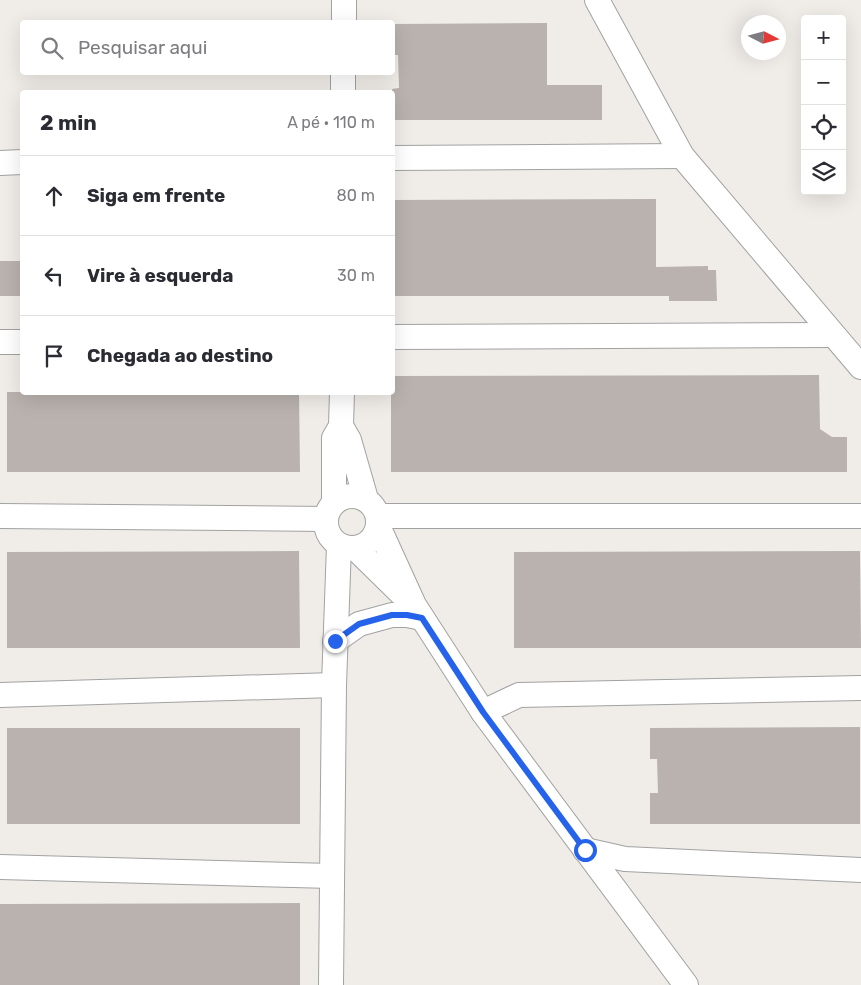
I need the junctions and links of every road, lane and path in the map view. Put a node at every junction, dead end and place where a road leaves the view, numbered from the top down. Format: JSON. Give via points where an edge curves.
{"nodes":[{"id":1,"x":344,"y":0,"type":"edge"},
{"id":2,"x":596,"y":0,"type":"edge"},
{"id":3,"x":344,"y":20,"type":"edge"},
{"id":4,"x":343,"y":75,"type":"edge"},
{"id":5,"x":343,"y":90,"type":"edge"},
{"id":6,"x":682,"y":156,"type":"junction"},
{"id":7,"x":395,"y":158,"type":"edge"},
{"id":8,"x":20,"y":162,"type":"edge"},
{"id":9,"x":0,"y":163,"type":"edge"},
{"id":10,"x":833,"y":335,"type":"junction"},
{"id":11,"x":395,"y":337,"type":"edge"},
{"id":12,"x":0,"y":342,"type":"edge"},
{"id":13,"x":20,"y":342,"type":"edge"},
{"id":14,"x":861,"y":367,"type":"edge"},
{"id":15,"x":342,"y":395,"type":"edge"},
{"id":16,"x":341,"y":426,"type":"junction"},
{"id":17,"x":330,"y":511,"type":"junction"},
{"id":18,"x":374,"y":514,"type":"junction"},
{"id":19,"x":0,"y":516,"type":"edge"},
{"id":20,"x":861,"y":516,"type":"edge"},
{"id":21,"x":347,"y":547,"type":"junction"},
{"id":22,"x":418,"y":611,"type":"junction"},
{"id":23,"x":335,"y":641,"type":"junction"},
{"id":24,"x":334,"y":685,"type":"junction"},
{"id":25,"x":861,"y":688,"type":"edge"},
{"id":26,"x":0,"y":695,"type":"edge"},
{"id":27,"x":483,"y":712,"type":"junction"},
{"id":28,"x":585,"y":850,"type":"junction"},
{"id":29,"x":0,"y":867,"type":"edge"},
{"id":30,"x":861,"y":870,"type":"edge"},
{"id":31,"x":332,"y":876,"type":"junction"},
{"id":32,"x":331,"y":985,"type":"edge"},
{"id":33,"x":686,"y":985,"type":"edge"}],
"edges":[{"from":1,"to":3,"type":"street"},
{"from":2,"to":6,"type":"street"},
{"from":4,"to":5,"type":"street"},
{"from":6,"to":7,"type":"street"},
{"from":6,"to":10,"type":"street"},
{"from":8,"to":9,"type":"street"},
{"from":10,"to":11,"type":"street"},
{"from":10,"to":14,"type":"street"},
{"from":12,"to":13,"type":"street"},
{"from":15,"to":16,"type":"street"},
{"from":16,"to":17,"type":"street","via":[[334,438]]},
{"from":16,"to":18,"type":"street","via":[[349,440]]},
{"from":17,"to":18,"type":"street","via":[[346,497],[356,496]]},
{"from":17,"to":19,"type":"street"},
{"from":17,"to":21,"type":"street","via":[[327,529],[332,538]]},
{"from":18,"to":20,"type":"street"},
{"from":18,"to":21,"type":"street","via":[[375,536],[368,543]]},
{"from":18,"to":22,"type":"street"},
{"from":21,"to":22,"type":"street"},
{"from":21,"to":23,"type":"street"},
{"from":22,"to":23,"type":"street","via":[[359,624]]},
{"from":22,"to":27,"type":"street"},
{"from":23,"to":24,"type":"street"},
{"from":24,"to":26,"type":"street"},
{"from":24,"to":31,"type":"street"},
{"from":25,"to":27,"type":"street","via":[[519,695]]},
{"from":27,"to":28,"type":"street"},
{"from":28,"to":30,"type":"street","via":[[625,859]]},
{"from":28,"to":33,"type":"street"},
{"from":29,"to":31,"type":"street"},
{"from":31,"to":32,"type":"street"}]}
